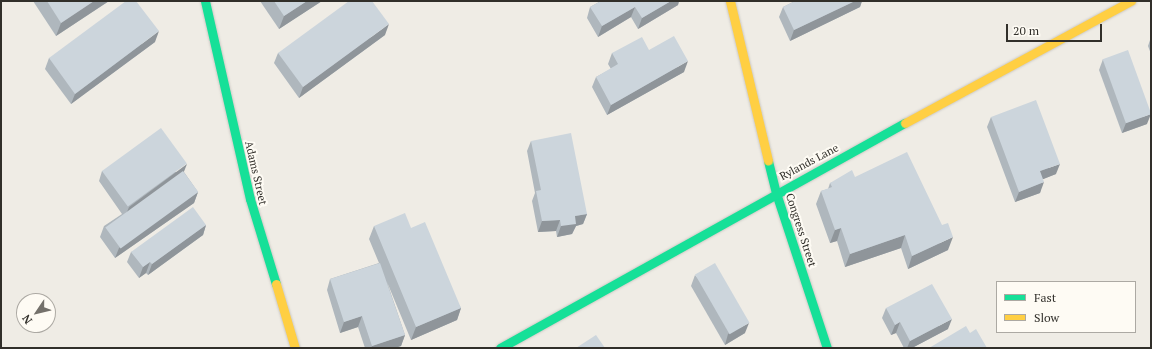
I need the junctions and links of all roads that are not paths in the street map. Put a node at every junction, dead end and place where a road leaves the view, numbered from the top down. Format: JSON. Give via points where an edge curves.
{"nodes":[{"id":1,"x":205,"y":1,"type":"edge"},
{"id":2,"x":730,"y":1,"type":"edge"},
{"id":3,"x":1130,"y":1,"type":"edge"},
{"id":4,"x":776,"y":193,"type":"junction"},
{"id":5,"x":295,"y":348,"type":"edge"},
{"id":6,"x":500,"y":348,"type":"edge"},
{"id":7,"x":828,"y":348,"type":"edge"}],
"edges":[{"from":1,"to":5,"type":"street","name":"Adams Street","via":[[250,199]]},
{"from":2,"to":4,"type":"street","name":"Congress Street"},
{"from":3,"to":4,"type":"street","name":"Rylands Lane"},
{"from":4,"to":6,"type":"street","name":"Rylands Lane"},
{"from":4,"to":7,"type":"street","name":"Congress Street"}]}
